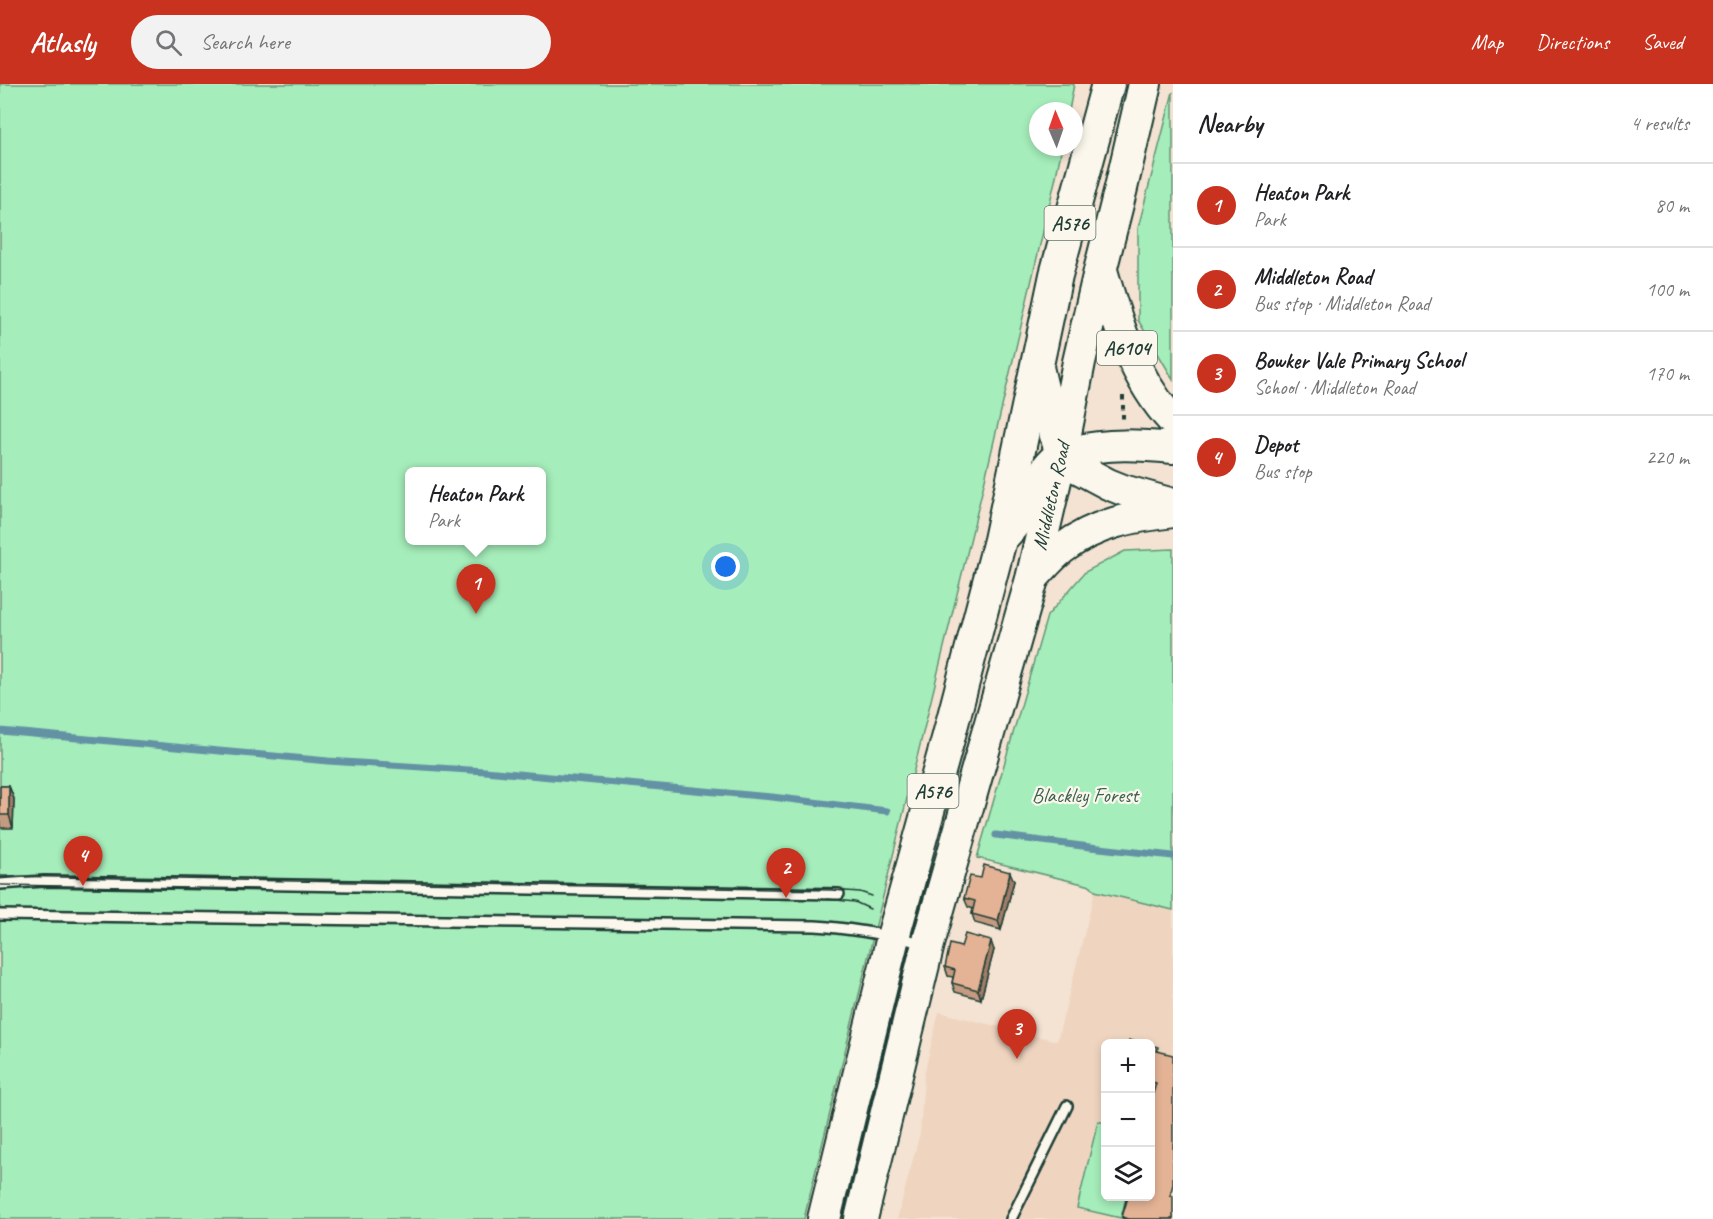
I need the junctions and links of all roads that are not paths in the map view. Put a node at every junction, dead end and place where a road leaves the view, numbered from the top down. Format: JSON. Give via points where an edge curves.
{"nodes":[{"id":1,"x":1108,"y":84,"type":"edge"},
{"id":2,"x":1145,"y":84,"type":"edge"},
{"id":3,"x":1101,"y":267,"type":"junction"},
{"id":4,"x":1037,"y":363,"type":"junction"},
{"id":5,"x":1173,"y":421,"type":"edge"},
{"id":6,"x":1173,"y":448,"type":"edge"},
{"id":7,"x":1061,"y":454,"type":"junction"},
{"id":8,"x":1173,"y":504,"type":"edge"},
{"id":9,"x":1173,"y":512,"type":"edge"},
{"id":10,"x":1000,"y":540,"type":"junction"},
{"id":11,"x":1032,"y":579,"type":"junction"},
{"id":12,"x":0,"y":884,"type":"edge"},
{"id":13,"x":838,"y":894,"type":"dead end"},
{"id":14,"x":0,"y":915,"type":"edge"},
{"id":15,"x":893,"y":937,"type":"junction"},
{"id":16,"x":928,"y":944,"type":"junction"},
{"id":17,"x":1067,"y":1106,"type":"dead end"},
{"id":18,"x":824,"y":1219,"type":"edge"},
{"id":19,"x":861,"y":1219,"type":"edge"},
{"id":20,"x":1011,"y":1219,"type":"edge"}],
"edges":[{"from":1,"to":4,"type":"highway","name":"Middleton Road","number":"A576","via":[[1056,275]]},
{"from":2,"to":3,"type":"highway","name":"Middleton Road","number":"A576"},
{"from":3,"to":5,"type":"main road","number":"A6104","via":[[1134,365]]},
{"from":3,"to":7,"type":"highway","name":"Middleton Road","number":"A576"},
{"from":4,"to":7,"type":"main road"},
{"from":4,"to":10,"type":"highway","name":"Middleton Road","number":"A576"},
{"from":6,"to":7,"type":"main road","via":[[1124,445]]},
{"from":7,"to":8,"type":"main road","via":[[1108,484]]},
{"from":7,"to":10,"type":"main road","via":[[1047,468],[1020,518]]},
{"from":7,"to":11,"type":"highway","name":"Middleton Road","number":"A576"},
{"from":9,"to":11,"type":"main road","via":[[1119,520],[1090,531],[1060,550]]},
{"from":10,"to":15,"type":"highway","name":"Middleton Road","number":"A576"},
{"from":11,"to":16,"type":"highway","name":"Middleton Road","number":"A576"},
{"from":12,"to":13,"type":"lane","via":[[44,881]]},
{"from":14,"to":15,"type":"lane","via":[[815,926]]},
{"from":15,"to":16,"type":"lane"},
{"from":15,"to":18,"type":"highway","name":"Middleton Road","number":"A576"},
{"from":16,"to":19,"type":"highway","name":"Middleton Road","number":"A576"},
{"from":17,"to":20,"type":"lane"}]}
